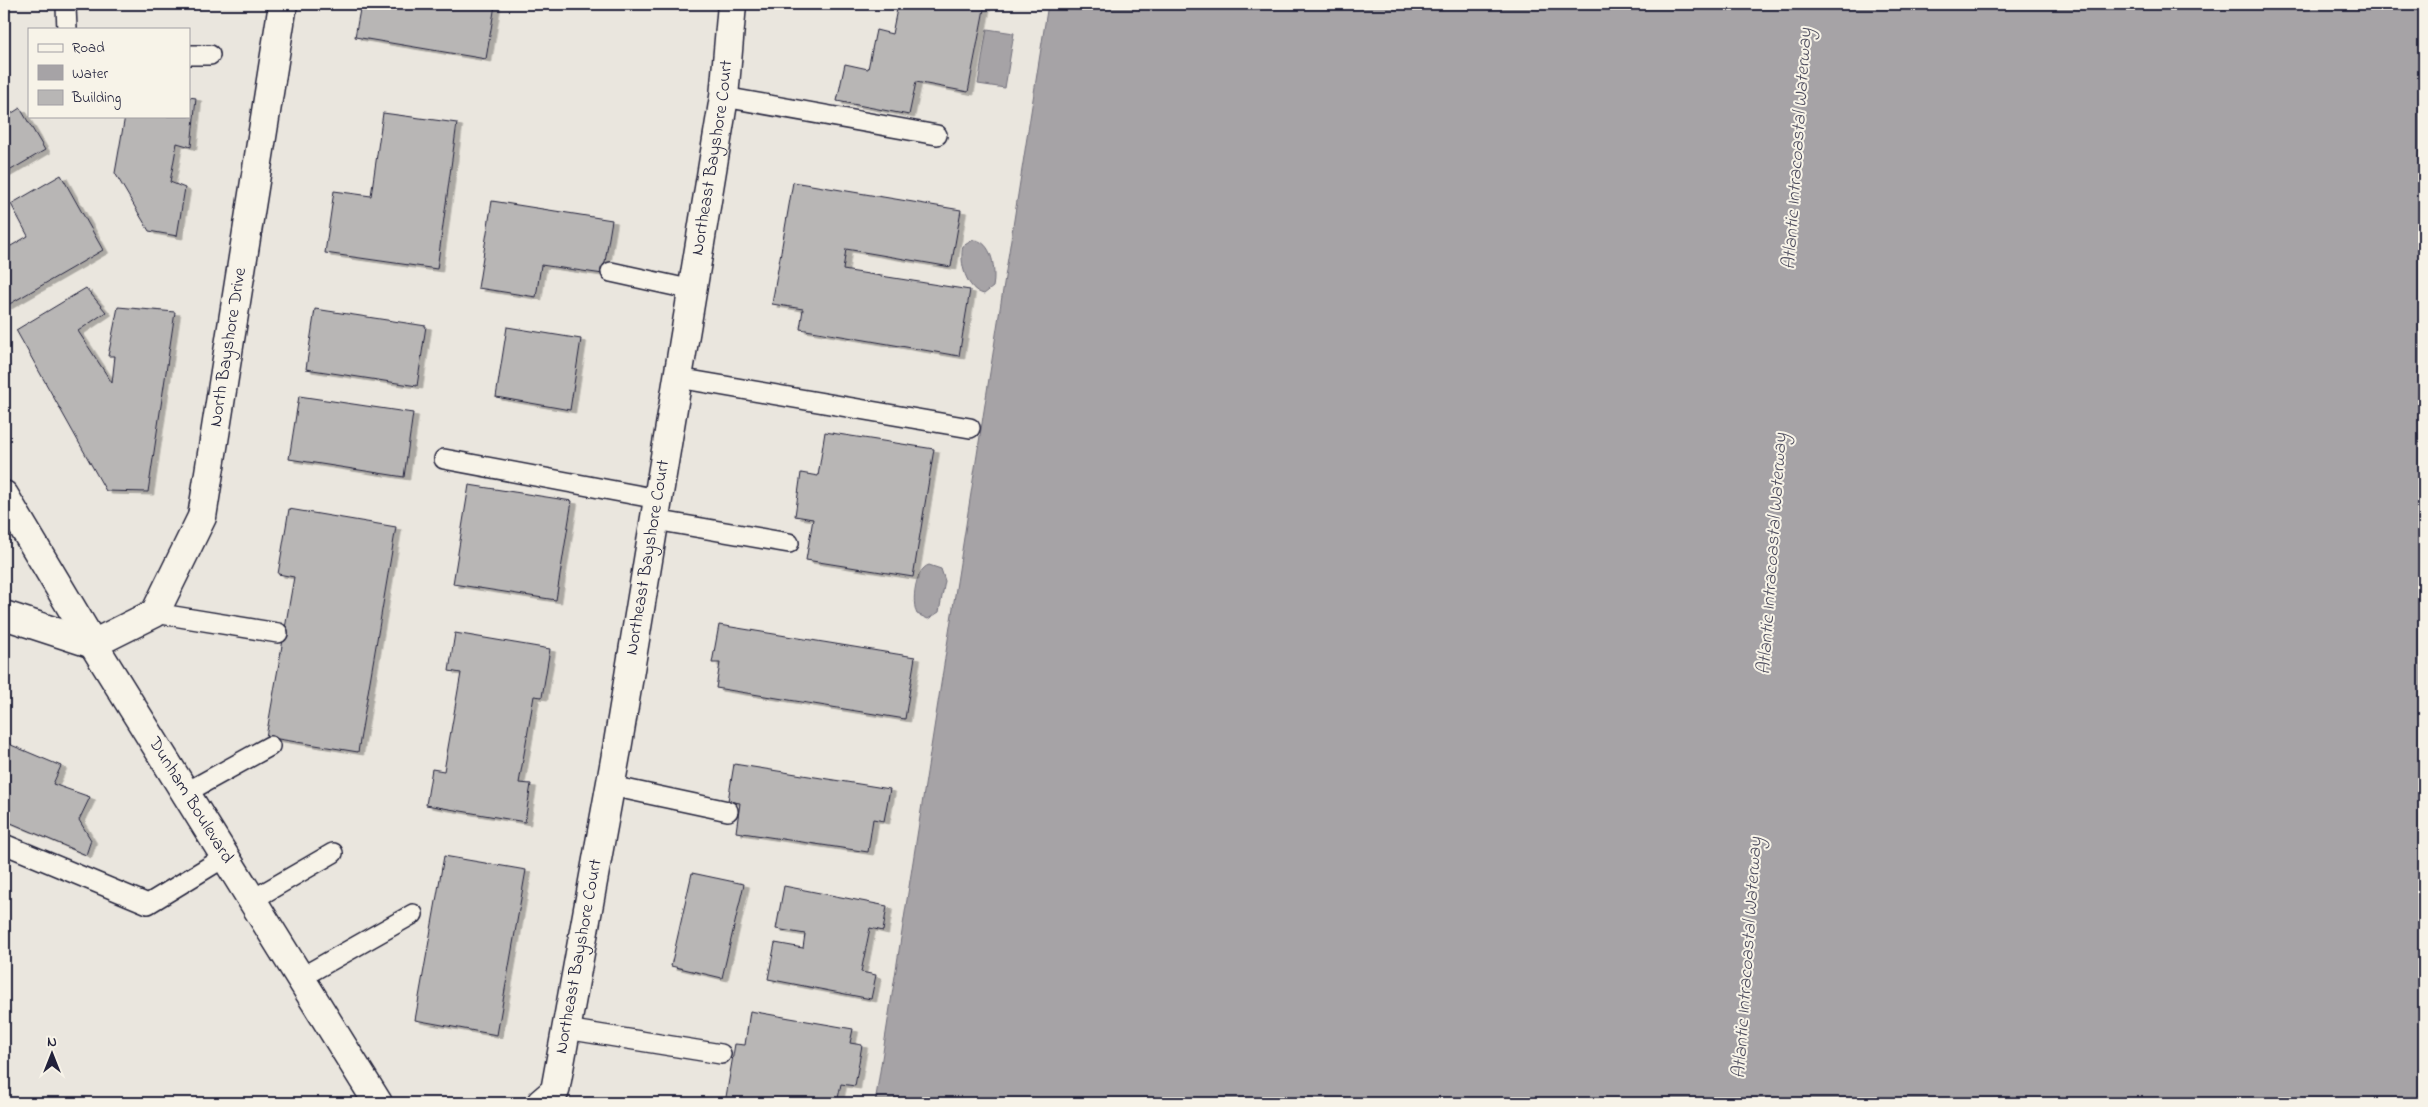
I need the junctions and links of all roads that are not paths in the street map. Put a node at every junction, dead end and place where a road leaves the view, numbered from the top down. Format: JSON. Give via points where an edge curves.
{"nodes":[{"id":1,"x":69,"y":4,"type":"edge"},
{"id":2,"x":283,"y":4,"type":"edge"},
{"id":3,"x":732,"y":4,"type":"edge"},
{"id":4,"x":67,"y":28,"type":"edge"},
{"id":5,"x":190,"y":55,"type":"edge"},
{"id":6,"x":210,"y":55,"type":"dead end"},
{"id":7,"x":724,"y":97,"type":"junction"},
{"id":8,"x":937,"y":135,"type":"dead end"},
{"id":9,"x":611,"y":272,"type":"dead end"},
{"id":10,"x":693,"y":290,"type":"junction"},
{"id":11,"x":678,"y":378,"type":"junction"},
{"id":12,"x":970,"y":428,"type":"dead end"},
{"id":13,"x":444,"y":459,"type":"dead end"},
{"id":14,"x":4,"y":495,"type":"edge"},
{"id":15,"x":657,"y":509,"type":"junction"},
{"id":16,"x":789,"y":543,"type":"dead end"},
{"id":17,"x":155,"y":613,"type":"junction"},
{"id":18,"x":4,"y":614,"type":"edge"},
{"id":19,"x":278,"y":632,"type":"dead end"},
{"id":20,"x":93,"y":644,"type":"junction"},
{"id":21,"x":270,"y":746,"type":"dead end"},
{"id":22,"x":611,"y":786,"type":"junction"},
{"id":23,"x":185,"y":793,"type":"junction"},
{"id":24,"x":728,"y":811,"type":"dead end"},
{"id":25,"x":4,"y":844,"type":"edge"},
{"id":26,"x":333,"y":853,"type":"dead end"},
{"id":27,"x":225,"y":857,"type":"junction"},
{"id":28,"x":252,"y":900,"type":"junction"},
{"id":29,"x":414,"y":914,"type":"dead end"},
{"id":30,"x":300,"y":978,"type":"junction"},
{"id":31,"x":566,"y":1029,"type":"junction"},
{"id":32,"x":721,"y":1054,"type":"dead end"},
{"id":33,"x":554,"y":1099,"type":"edge"},
{"id":34,"x":378,"y":1103,"type":"edge"}],
"edges":[{"from":1,"to":4,"type":"lane","via":[[66,7]]},
{"from":2,"to":17,"type":"street","name":"North Bayshore Drive","via":[[202,517]]},
{"from":3,"to":7,"type":"street","name":"Northeast Bayshore Court"},
{"from":5,"to":6,"type":"lane"},
{"from":7,"to":8,"type":"lane"},
{"from":7,"to":10,"type":"street","name":"Northeast Bayshore Court"},
{"from":9,"to":10,"type":"lane"},
{"from":10,"to":11,"type":"street","name":"Northeast Bayshore Court"},
{"from":11,"to":12,"type":"lane"},
{"from":11,"to":15,"type":"street","name":"Northeast Bayshore Court"},
{"from":13,"to":15,"type":"lane"},
{"from":14,"to":20,"type":"street","name":"Dunham Boulevard"},
{"from":15,"to":16,"type":"lane"},
{"from":15,"to":22,"type":"street","name":"Northeast Bayshore Court"},
{"from":17,"to":19,"type":"lane"},
{"from":17,"to":20,"type":"street"},
{"from":18,"to":20,"type":"street"},
{"from":20,"to":23,"type":"street","name":"Dunham Boulevard"},
{"from":21,"to":23,"type":"lane"},
{"from":22,"to":24,"type":"lane"},
{"from":22,"to":31,"type":"street","name":"Northeast Bayshore Court"},
{"from":23,"to":27,"type":"street","name":"Dunham Boulevard"},
{"from":25,"to":27,"type":"lane","via":[[148,904]]},
{"from":26,"to":28,"type":"lane"},
{"from":27,"to":28,"type":"street","name":"Dunham Boulevard"},
{"from":28,"to":30,"type":"street","name":"Dunham Boulevard"},
{"from":29,"to":30,"type":"lane"},
{"from":30,"to":34,"type":"street","name":"Dunham Boulevard"},
{"from":31,"to":32,"type":"lane"},
{"from":31,"to":33,"type":"street","name":"Northeast Bayshore Court"}]}
